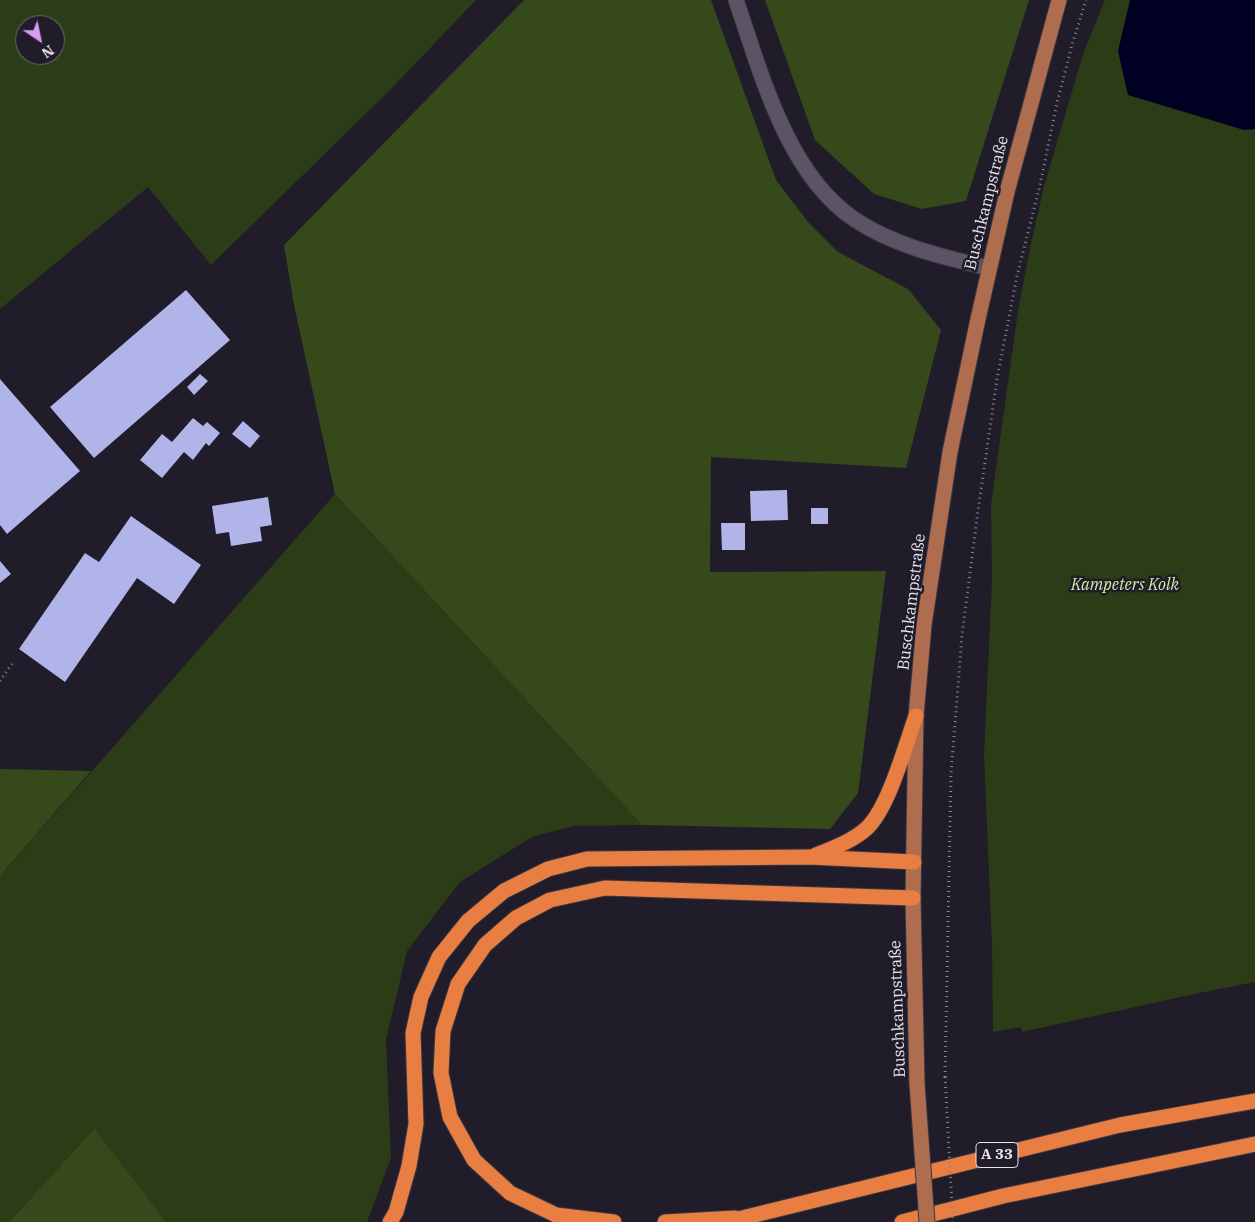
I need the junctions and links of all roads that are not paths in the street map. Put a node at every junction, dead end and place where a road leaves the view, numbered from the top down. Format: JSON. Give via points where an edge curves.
{"nodes":[{"id":1,"x":736,"y":0,"type":"edge"},
{"id":2,"x":1059,"y":0,"type":"edge"},
{"id":3,"x":989,"y":268,"type":"junction"},
{"id":4,"x":916,"y":716,"type":"junction"},
{"id":5,"x":810,"y":857,"type":"junction"},
{"id":6,"x":914,"y":862,"type":"junction"},
{"id":7,"x":913,"y":898,"type":"junction"},
{"id":8,"x":1255,"y":1101,"type":"edge"},
{"id":9,"x":1255,"y":1144,"type":"edge"},
{"id":10,"x":742,"y":1217,"type":"junction"},
{"id":11,"x":390,"y":1222,"type":"edge"},
{"id":12,"x":614,"y":1222,"type":"edge"},
{"id":13,"x":665,"y":1222,"type":"edge"},
{"id":14,"x":726,"y":1222,"type":"edge"},
{"id":15,"x":902,"y":1222,"type":"edge"},
{"id":16,"x":927,"y":1222,"type":"edge"}],
"edges":[{"from":1,"to":3,"type":"street","via":[[783,127],[799,157],[829,197],[855,220],[879,234]]},
{"from":2,"to":3,"type":"main road","name":"Buschkampstraße"},
{"from":3,"to":4,"type":"main road","name":"Buschkampstraße","via":[[950,452],[924,625]]},
{"from":4,"to":5,"type":"highway","via":[[883,806],[867,828],[839,846]]},
{"from":4,"to":6,"type":"main road","name":"Buschkampstraße"},
{"from":5,"to":6,"type":"highway"},
{"from":5,"to":11,"type":"highway","via":[[586,859],[548,869],[504,891],[468,921],[439,957],[421,997],[413,1033],[416,1124],[409,1166]]},
{"from":6,"to":7,"type":"main road","name":"Buschkampstraße"},
{"from":7,"to":12,"type":"highway","via":[[606,888],[550,900],[516,918],[485,945],[458,984],[443,1031],[441,1073],[450,1117],[474,1160],[510,1193],[556,1215]]},
{"from":7,"to":16,"type":"main road","name":"Buschkampstraße","bridge":true,"via":[[917,1084]]},
{"from":8,"to":10,"type":"highway","number":"A 33","via":[[1120,1125]]},
{"from":9,"to":15,"type":"highway","via":[[1003,1196]]},
{"from":10,"to":13,"type":"highway"},
{"from":10,"to":14,"type":"highway","number":"A 33"}]}
